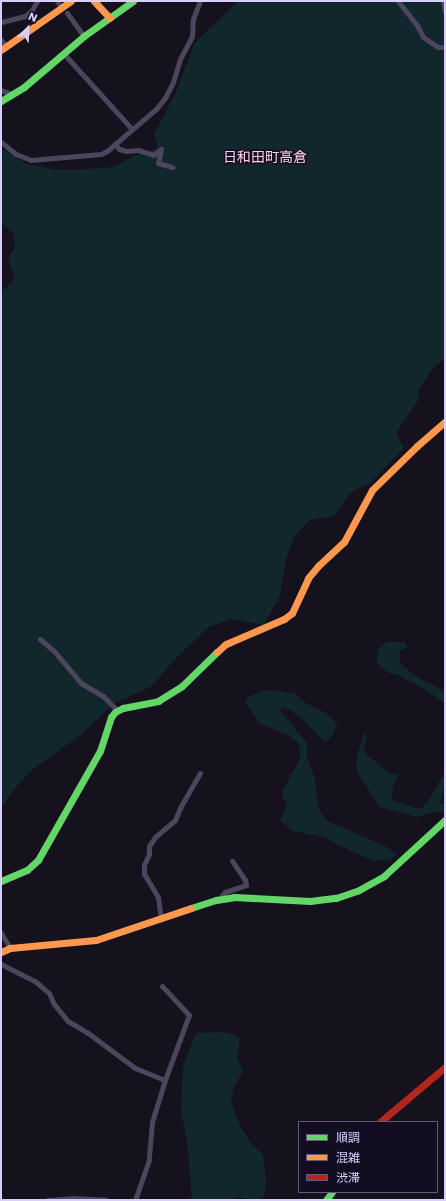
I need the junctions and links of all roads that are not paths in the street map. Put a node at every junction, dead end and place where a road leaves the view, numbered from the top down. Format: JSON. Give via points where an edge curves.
{"nodes":[{"id":1,"x":36,"y":1,"type":"edge"},
{"id":2,"x":71,"y":1,"type":"edge"},
{"id":3,"x":94,"y":1,"type":"edge"},
{"id":4,"x":133,"y":1,"type":"edge"},
{"id":5,"x":200,"y":1,"type":"edge"},
{"id":6,"x":398,"y":1,"type":"edge"},
{"id":7,"x":443,"y":1,"type":"edge"},
{"id":8,"x":59,"y":4,"type":"edge"},
{"id":9,"x":445,"y":12,"type":"edge"},
{"id":10,"x":67,"y":13,"type":"dead end"},
{"id":11,"x":110,"y":18,"type":"junction"},
{"id":12,"x":1,"y":22,"type":"edge"},
{"id":13,"x":84,"y":36,"type":"junction"},
{"id":14,"x":1,"y":40,"type":"edge"},
{"id":15,"x":445,"y":47,"type":"edge"},
{"id":16,"x":3,"y":48,"type":"edge"},
{"id":17,"x":64,"y":54,"type":"junction"},
{"id":18,"x":1,"y":90,"type":"edge"},
{"id":19,"x":12,"y":94,"type":"junction"},
{"id":20,"x":1,"y":101,"type":"edge"},
{"id":21,"x":132,"y":129,"type":"junction"},
{"id":22,"x":1,"y":142,"type":"edge"},
{"id":23,"x":115,"y":144,"type":"junction"},
{"id":24,"x":172,"y":167,"type":"dead end"},
{"id":25,"x":445,"y":422,"type":"edge"},
{"id":26,"x":40,"y":640,"type":"dead end"},
{"id":27,"x":117,"y":710,"type":"junction"},
{"id":28,"x":200,"y":773,"type":"dead end"},
{"id":29,"x":445,"y":820,"type":"edge"},
{"id":30,"x":232,"y":861,"type":"dead end"},
{"id":31,"x":1,"y":881,"type":"edge"},
{"id":32,"x":219,"y":899,"type":"junction"},
{"id":33,"x":161,"y":919,"type":"junction"},
{"id":34,"x":1,"y":933,"type":"edge"},
{"id":35,"x":10,"y":948,"type":"junction"},
{"id":36,"x":1,"y":952,"type":"edge"},
{"id":37,"x":1,"y":964,"type":"edge"},
{"id":38,"x":162,"y":986,"type":"dead end"},
{"id":39,"x":445,"y":1067,"type":"edge"},
{"id":40,"x":165,"y":1080,"type":"junction"},
{"id":41,"x":381,"y":1121,"type":"edge"},
{"id":42,"x":47,"y":1200,"type":"edge"},
{"id":43,"x":106,"y":1200,"type":"edge"},
{"id":44,"x":135,"y":1200,"type":"edge"}],
"edges":[{"from":1,"to":12,"type":"street","via":[[32,10],[25,16]]},
{"from":2,"to":8,"type":"street"},
{"from":3,"to":11,"type":"street"},
{"from":4,"to":11,"type":"street"},
{"from":5,"to":21,"type":"street","via":[[193,19],[192,36],[165,98]]},
{"from":6,"to":15,"type":"street","via":[[423,37],[438,47]]},
{"from":7,"to":9,"type":"street"},
{"from":8,"to":16,"type":"street"},
{"from":10,"to":13,"type":"street"},
{"from":11,"to":13,"type":"street"},
{"from":13,"to":17,"type":"street"},
{"from":14,"to":16,"type":"street"},
{"from":17,"to":19,"type":"street","via":[[24,88]]},
{"from":17,"to":21,"type":"street"},
{"from":18,"to":19,"type":"street"},
{"from":19,"to":20,"type":"street"},
{"from":21,"to":23,"type":"street"},
{"from":22,"to":23,"type":"street","via":[[16,154],[31,160],[104,153]]},
{"from":23,"to":24,"type":"street","via":[[126,152],[138,150],[153,155],[161,149],[158,163]]},
{"from":25,"to":27,"type":"street","via":[[372,490],[344,542],[308,578],[292,613],[284,619],[226,644],[182,686],[158,701]]},
{"from":26,"to":27,"type":"street","via":[[54,651],[81,683],[104,696]]},
{"from":27,"to":31,"type":"street","via":[[100,751],[38,860],[27,870]]},
{"from":28,"to":33,"type":"street","via":[[175,820],[155,836],[149,846],[144,874],[158,897]]},
{"from":29,"to":32,"type":"street","via":[[384,876],[354,892],[318,901],[234,897]]},
{"from":30,"to":32,"type":"street","via":[[246,885],[225,892]]},
{"from":32,"to":33,"type":"street"},
{"from":33,"to":35,"type":"street","via":[[96,940]]},
{"from":34,"to":35,"type":"street"},
{"from":35,"to":36,"type":"street"},
{"from":37,"to":40,"type":"street","via":[[35,981],[49,993],[54,1004],[68,1021],[135,1068]]},
{"from":38,"to":40,"type":"street","via":[[188,1015]]},
{"from":39,"to":41,"type":"street"},
{"from":40,"to":44,"type":"street","via":[[152,1122],[149,1160]]},
{"from":42,"to":43,"type":"street"}]}
